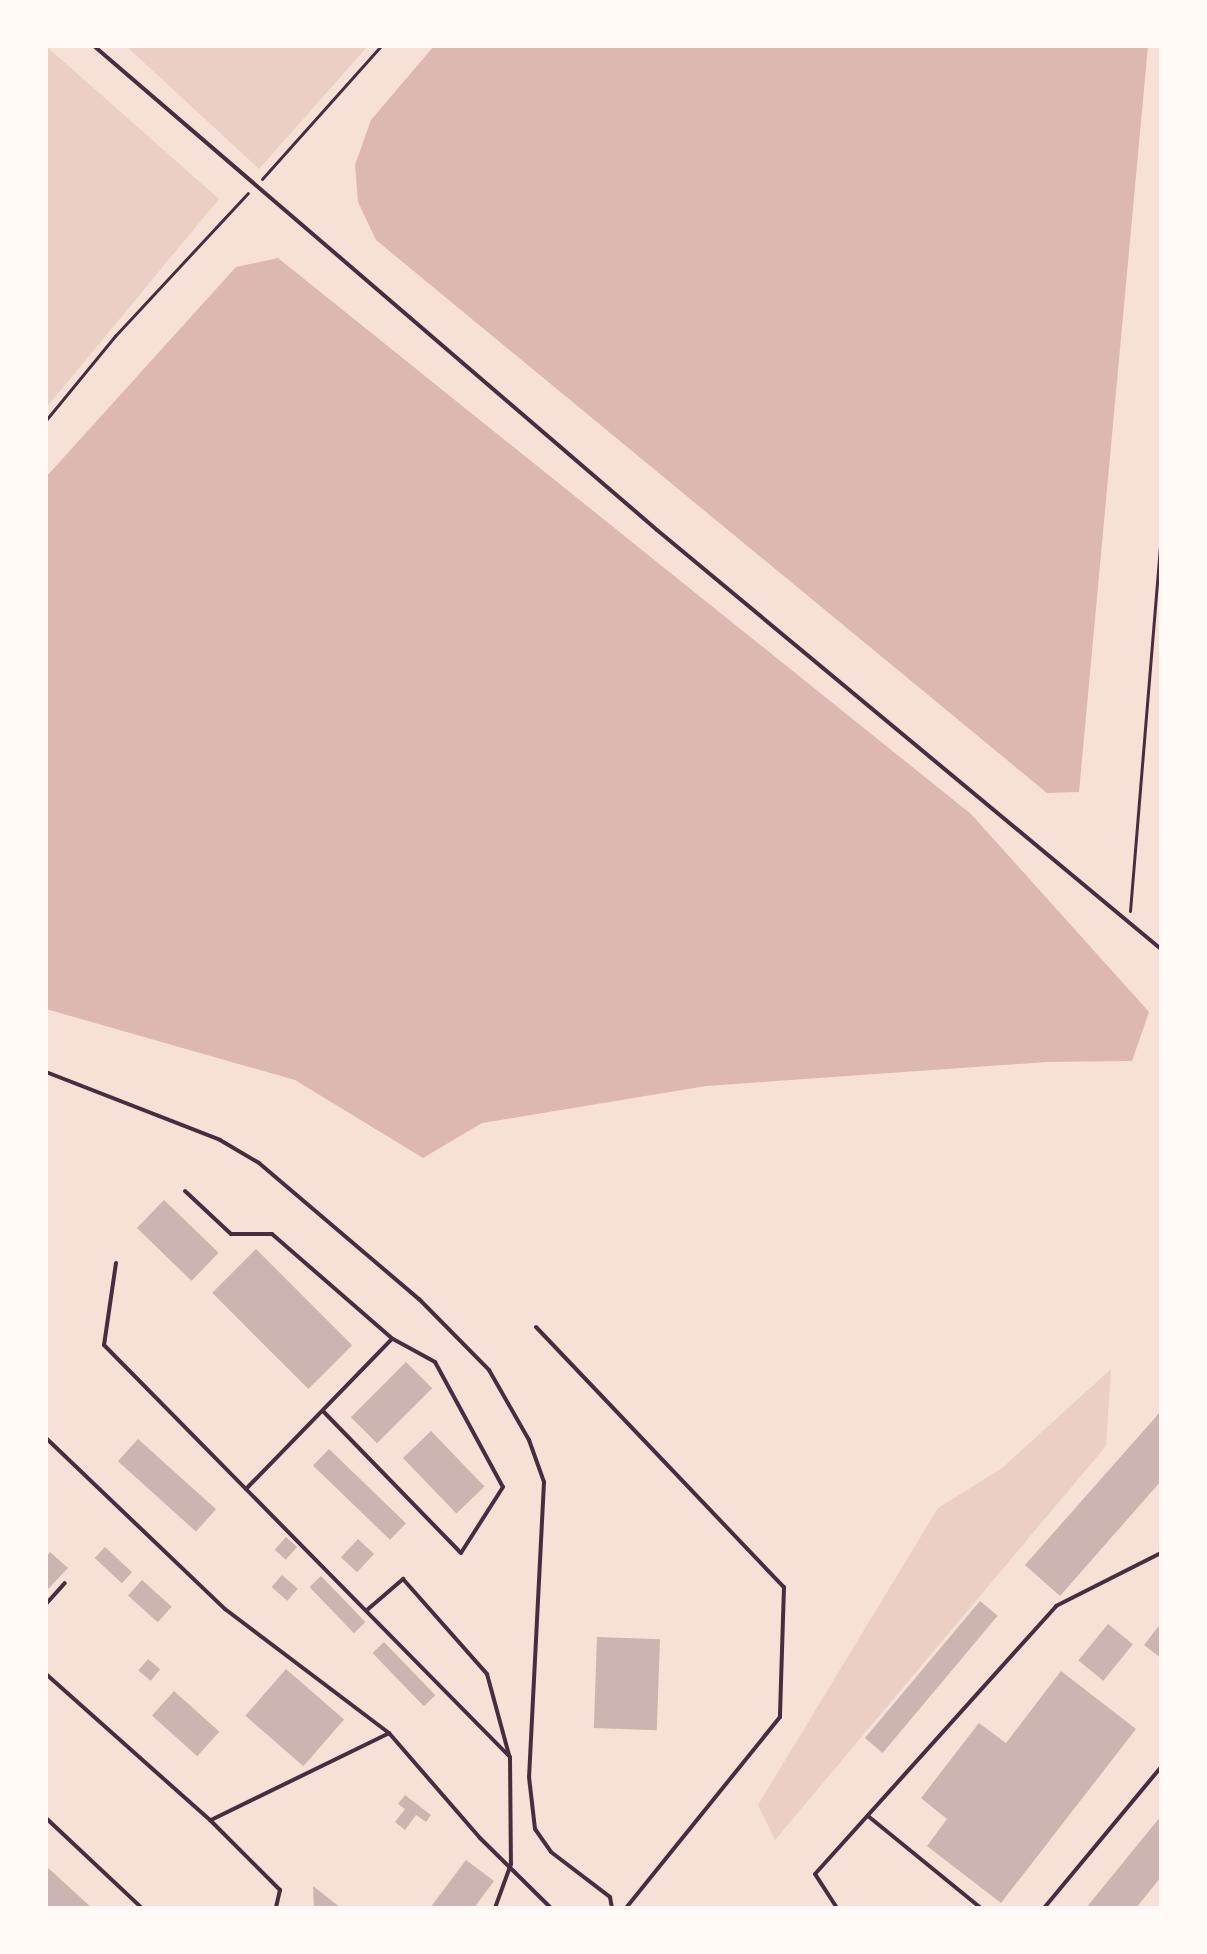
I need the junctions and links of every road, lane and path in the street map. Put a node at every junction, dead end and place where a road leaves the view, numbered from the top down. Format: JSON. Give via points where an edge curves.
{"nodes":[{"id":1,"x":94,"y":46,"type":"edge"},
{"id":2,"x":381,"y":46,"type":"edge"},
{"id":3,"x":253,"y":188,"type":"junction"},
{"id":4,"x":46,"y":420,"type":"edge"},
{"id":5,"x":1161,"y":530,"type":"edge"},
{"id":6,"x":1129,"y":926,"type":"junction"},
{"id":7,"x":1161,"y":949,"type":"edge"},
{"id":8,"x":46,"y":1072,"type":"edge"},
{"id":9,"x":185,"y":1191,"type":"dead end"},
{"id":10,"x":116,"y":1263,"type":"dead end"},
{"id":11,"x":536,"y":1327,"type":"dead end"},
{"id":12,"x":393,"y":1339,"type":"junction"},
{"id":13,"x":324,"y":1412,"type":"junction"},
{"id":14,"x":46,"y":1438,"type":"edge"},
{"id":15,"x":246,"y":1489,"type":"junction"},
{"id":16,"x":1161,"y":1553,"type":"edge"},
{"id":17,"x":65,"y":1583,"type":"dead end"},
{"id":18,"x":46,"y":1604,"type":"edge"},
{"id":19,"x":366,"y":1611,"type":"junction"},
{"id":20,"x":46,"y":1674,"type":"edge"},
{"id":21,"x":389,"y":1733,"type":"junction"},
{"id":22,"x":510,"y":1757,"type":"junction"},
{"id":23,"x":1161,"y":1767,"type":"edge"},
{"id":24,"x":868,"y":1816,"type":"junction"},
{"id":25,"x":46,"y":1818,"type":"edge"},
{"id":26,"x":210,"y":1820,"type":"junction"},
{"id":27,"x":511,"y":1864,"type":"junction"},
{"id":28,"x":142,"y":1908,"type":"edge"},
{"id":29,"x":276,"y":1908,"type":"edge"},
{"id":30,"x":495,"y":1908,"type":"edge"},
{"id":31,"x":551,"y":1908,"type":"edge"},
{"id":32,"x":612,"y":1908,"type":"edge"},
{"id":33,"x":626,"y":1908,"type":"edge"},
{"id":34,"x":837,"y":1908,"type":"edge"},
{"id":35,"x":981,"y":1908,"type":"edge"},
{"id":36,"x":1044,"y":1908,"type":"edge"}],
"edges":[{"from":1,"to":3,"type":"lane"},
{"from":2,"to":3,"type":"path"},
{"from":3,"to":4,"type":"path","via":[[115,336]]},
{"from":3,"to":6,"type":"lane"},
{"from":5,"to":6,"type":"path"},
{"from":6,"to":7,"type":"lane"},
{"from":8,"to":32,"type":"lane","via":[[220,1140],[259,1163],[419,1299],[489,1370],[529,1440],[544,1482],[529,1777],[535,1829],[551,1852],[610,1897]]},
{"from":9,"to":12,"type":"lane","via":[[231,1234],[272,1234]]},
{"from":10,"to":15,"type":"lane","via":[[104,1345]]},
{"from":11,"to":33,"type":"lane","via":[[784,1587],[780,1717]]},
{"from":12,"to":13,"type":"lane"},
{"from":12,"to":13,"type":"lane","via":[[435,1362],[503,1487],[461,1553]]},
{"from":13,"to":15,"type":"lane"},
{"from":14,"to":21,"type":"lane","via":[[225,1609]]},
{"from":15,"to":19,"type":"lane"},
{"from":16,"to":24,"type":"lane","via":[[1056,1606]]},
{"from":17,"to":18,"type":"lane"},
{"from":19,"to":22,"type":"lane"},
{"from":19,"to":22,"type":"lane","via":[[403,1579],[487,1674]]},
{"from":20,"to":26,"type":"lane"},
{"from":21,"to":26,"type":"lane"},
{"from":21,"to":27,"type":"lane","via":[[480,1838]]},
{"from":22,"to":27,"type":"lane"},
{"from":23,"to":36,"type":"lane"},
{"from":24,"to":34,"type":"lane","via":[[815,1874]]},
{"from":24,"to":35,"type":"lane"},
{"from":25,"to":28,"type":"lane"},
{"from":26,"to":29,"type":"lane","via":[[280,1890]]},
{"from":27,"to":30,"type":"lane"},
{"from":27,"to":31,"type":"lane"}]}
